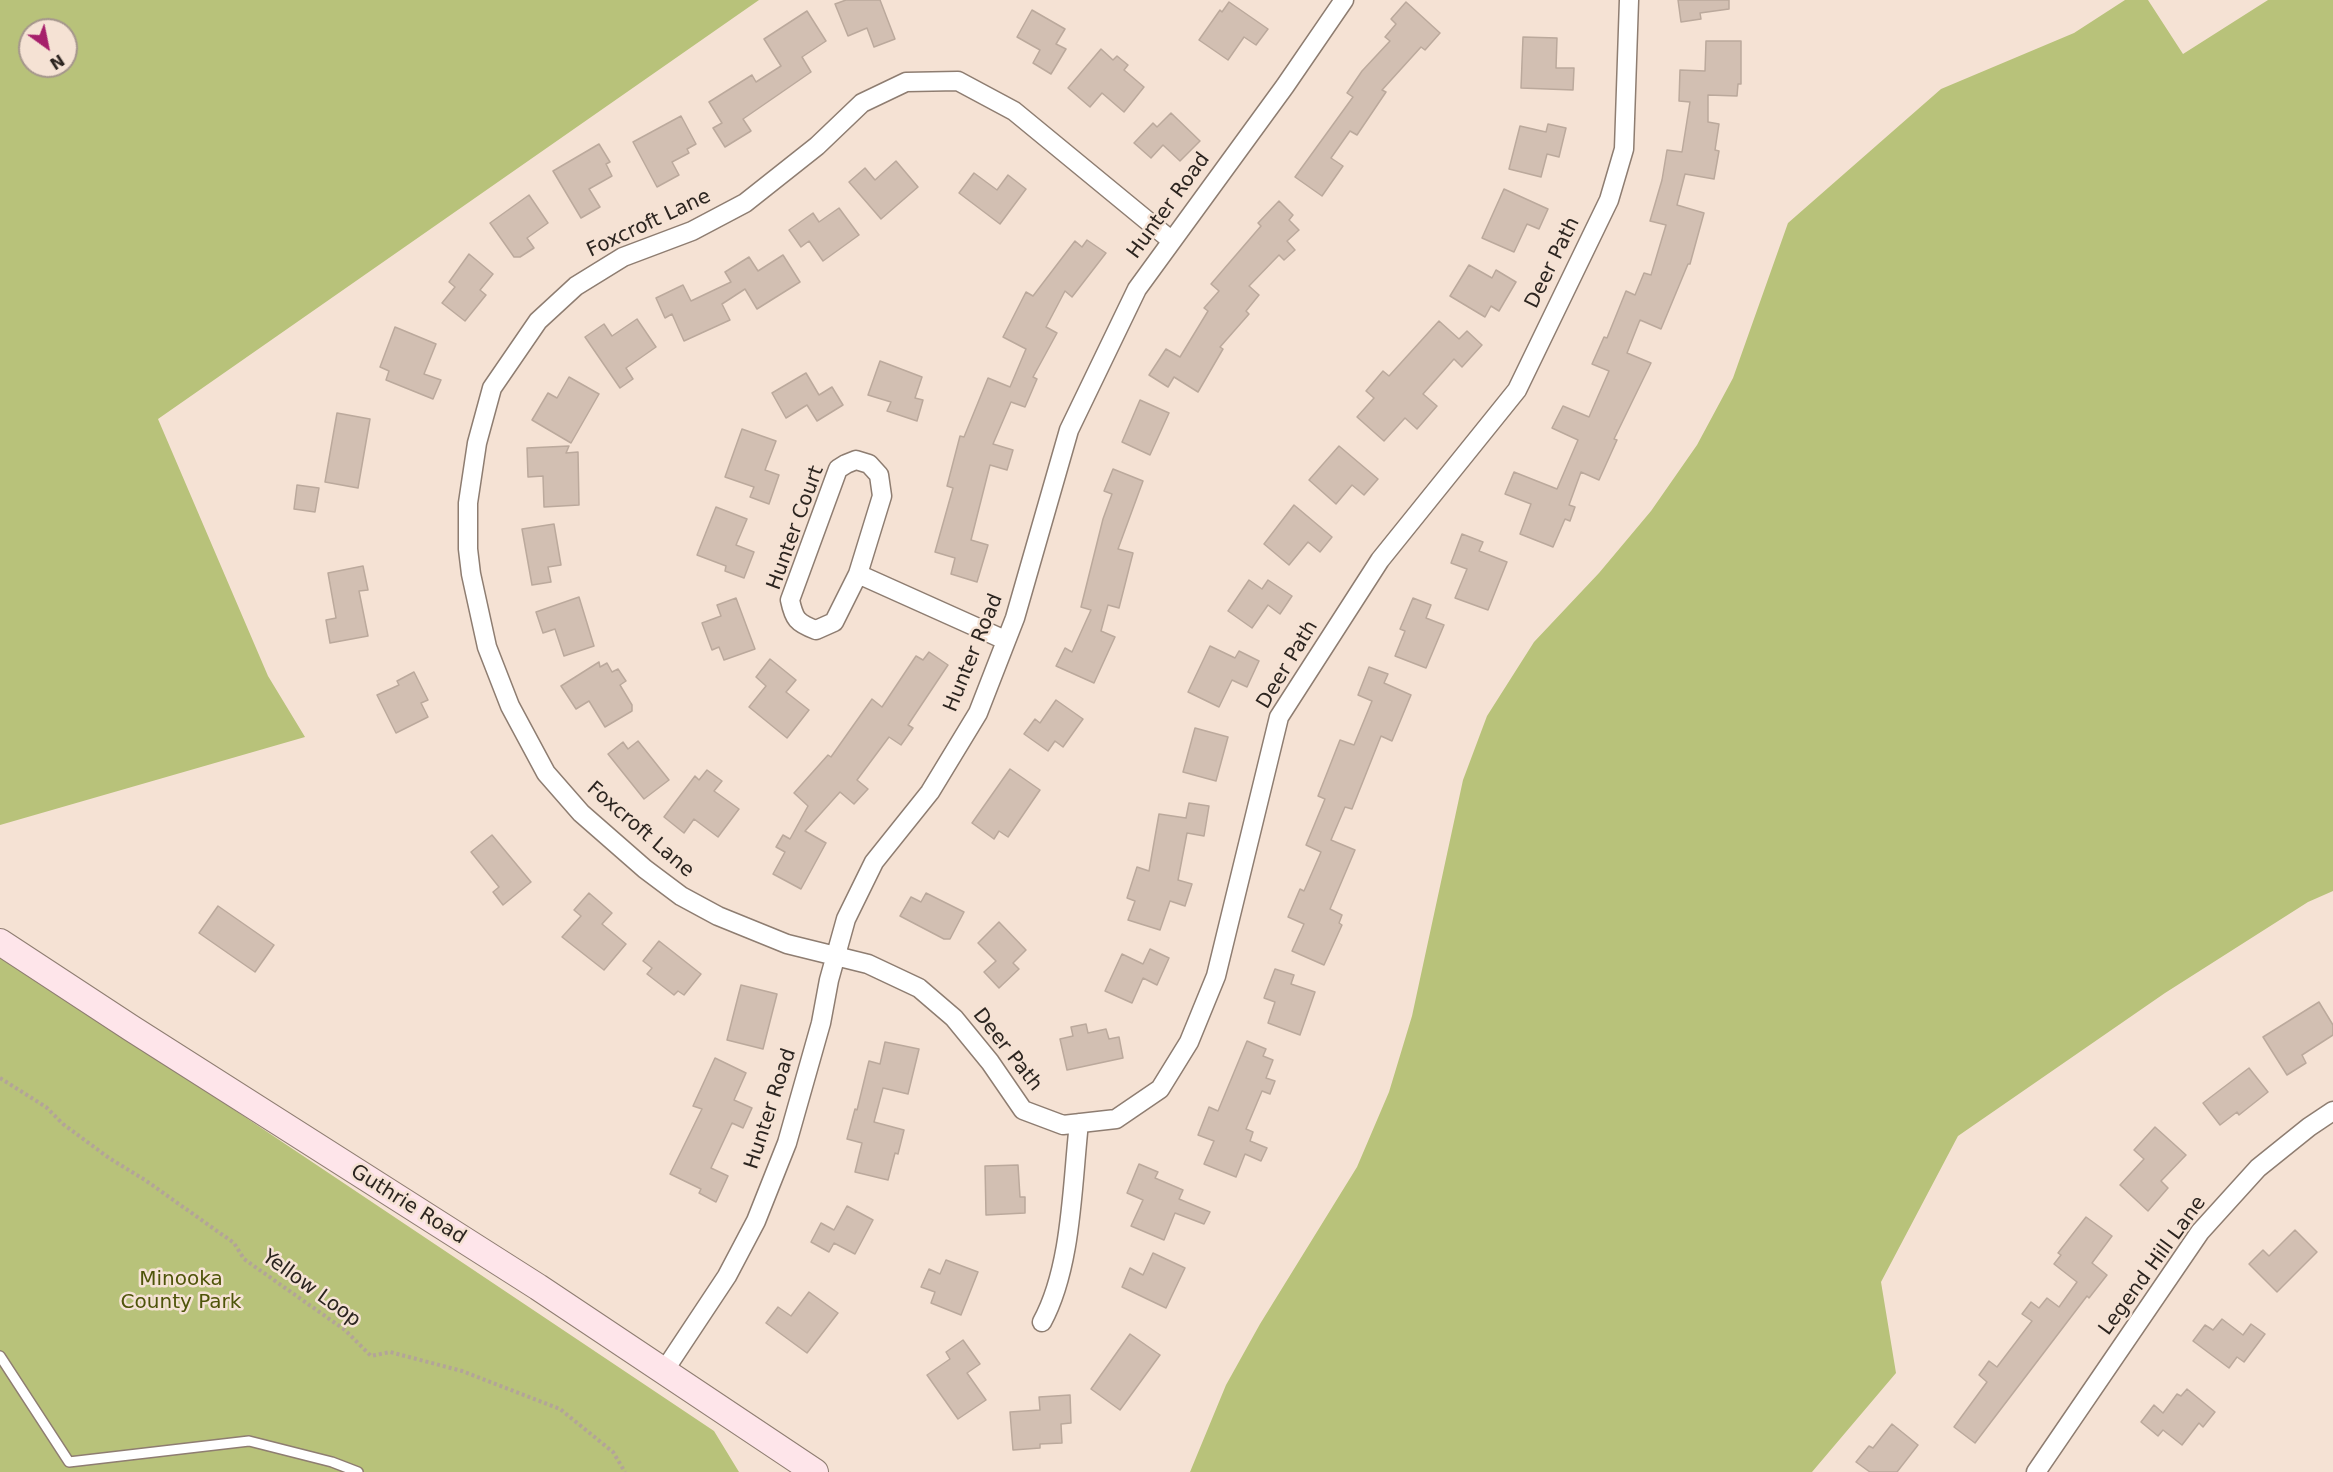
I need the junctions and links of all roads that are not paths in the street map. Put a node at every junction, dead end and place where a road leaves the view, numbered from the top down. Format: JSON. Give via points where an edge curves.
{"nodes":[{"id":1,"x":1344,"y":0,"type":"edge"},
{"id":2,"x":1629,"y":0,"type":"edge"},
{"id":3,"x":1172,"y":241,"type":"junction"},
{"id":4,"x":858,"y":574,"type":"junction"},
{"id":5,"x":1005,"y":640,"type":"junction"},
{"id":6,"x":0,"y":942,"type":"edge"},
{"id":7,"x":836,"y":955,"type":"junction"},
{"id":8,"x":2333,"y":1112,"type":"edge"},
{"id":9,"x":1079,"y":1123,"type":"junction"},
{"id":10,"x":1042,"y":1322,"type":"dead end"},
{"id":11,"x":0,"y":1356,"type":"edge"},
{"id":12,"x":664,"y":1371,"type":"junction"},
{"id":13,"x":358,"y":1472,"type":"edge"},
{"id":14,"x":815,"y":1472,"type":"edge"},
{"id":15,"x":2036,"y":1472,"type":"edge"}],
"edges":[{"from":1,"to":3,"type":"street","name":"Hunter Road"},
{"from":2,"to":9,"type":"street","name":"Deer Path","via":[[1624,149],[1609,200],[1517,390],[1380,560],[1279,717],[1216,976],[1190,1042],[1160,1089],[1116,1119]]},
{"from":3,"to":5,"type":"street","name":"Hunter Road","via":[[1137,289],[1069,430],[1016,618]]},
{"from":3,"to":7,"type":"street","name":"Foxcroft Lane","via":[[1014,111],[957,81],[906,82],[862,103],[817,146],[745,203],[692,231],[623,257],[576,286],[538,321],[492,388],[477,443],[468,503],[471,573],[487,647],[510,706],[546,773],[581,813],[681,896],[718,916],[788,944]]},
{"from":4,"to":4,"type":"street","name":"Hunter Court","via":[[882,495],[879,474],[869,464],[856,460],[838,470],[832,484],[790,600],[793,615],[816,630],[834,622]]},
{"from":4,"to":5,"type":"street"},
{"from":5,"to":7,"type":"street","name":"Hunter Road","via":[[978,713],[930,792],[874,862],[846,919]]},
{"from":6,"to":12,"type":"street","name":"Guthrie Road"},
{"from":7,"to":9,"type":"street","name":"Deer Path","via":[[868,964],[919,988],[954,1018],[1023,1110],[1063,1125]]},
{"from":7,"to":12,"type":"street","name":"Hunter Road","via":[[787,1143],[756,1221],[727,1276]]},
{"from":8,"to":15,"type":"street","name":"Legend Hill Lane","via":[[2258,1168],[2200,1232]]},
{"from":9,"to":10,"type":"street","via":[[1063,1265],[1052,1304]]},
{"from":11,"to":13,"type":"lane","via":[[69,1462],[249,1441]]},
{"from":12,"to":14,"type":"street","name":"Guthrie Road"}]}
